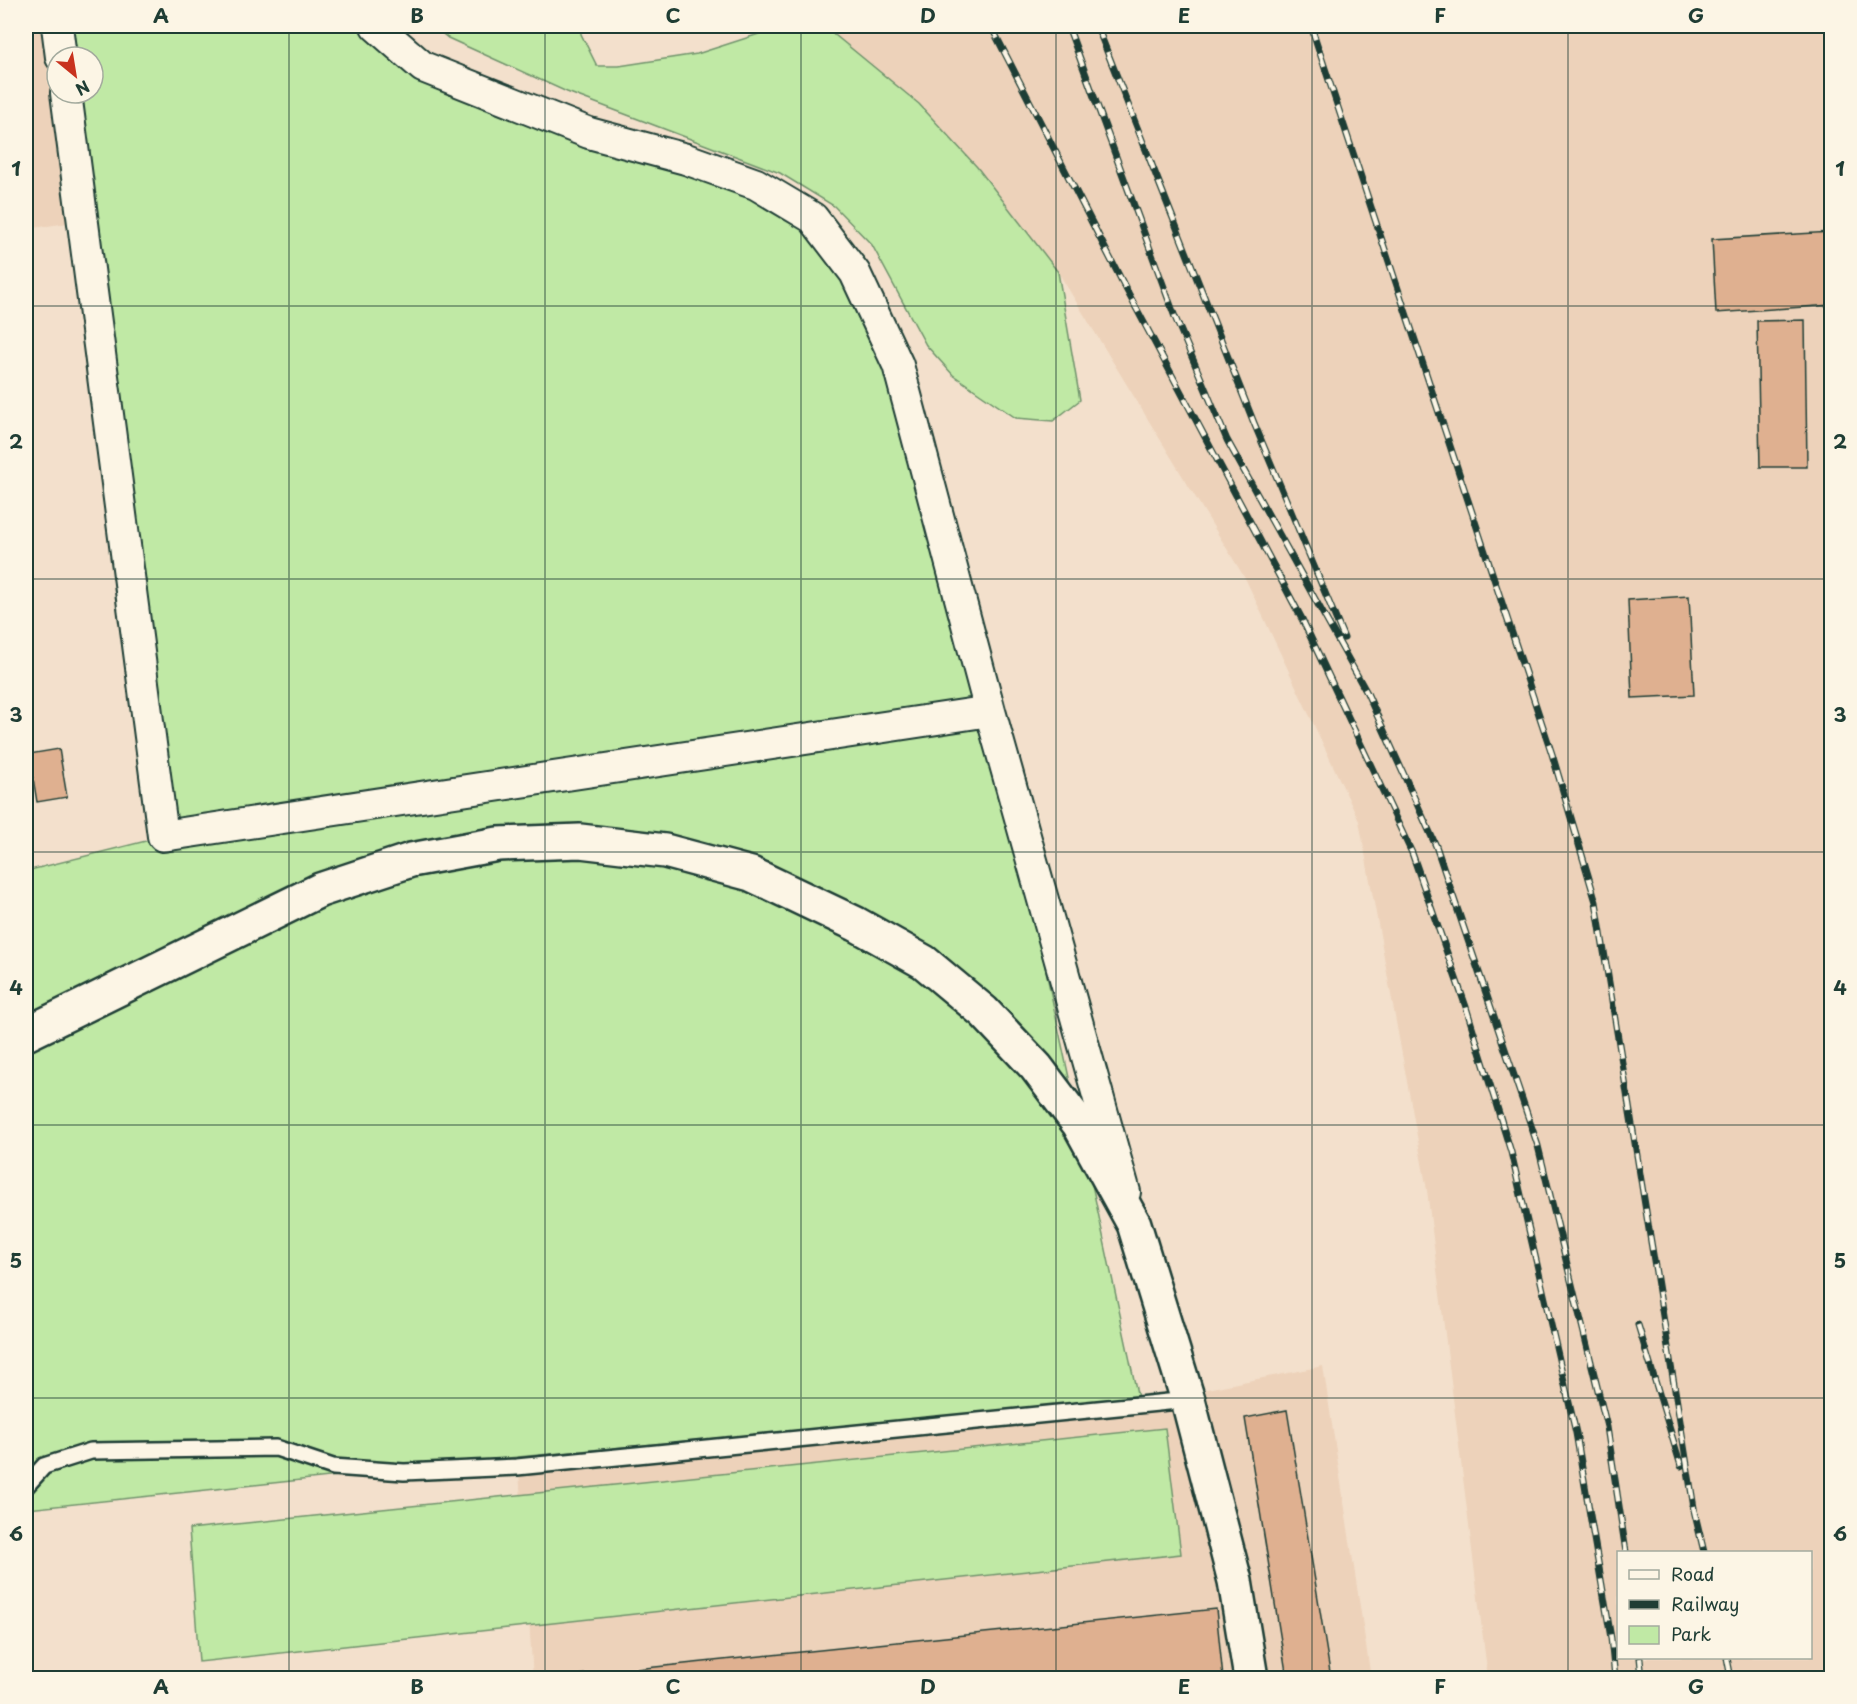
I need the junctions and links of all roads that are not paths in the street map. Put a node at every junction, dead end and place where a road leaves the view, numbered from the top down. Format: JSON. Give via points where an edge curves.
{"nodes":[{"id":1,"x":57,"y":26,"type":"edge"},
{"id":2,"x":376,"y":26,"type":"edge"},
{"id":3,"x":59,"y":45,"type":"edge"},
{"id":4,"x":68,"y":105,"type":"edge"},
{"id":5,"x":990,"y":711,"type":"junction"},
{"id":6,"x":26,"y":1034,"type":"edge"},
{"id":7,"x":1134,"y":1224,"type":"junction"},
{"id":8,"x":1188,"y":1400,"type":"junction"},
{"id":9,"x":26,"y":1486,"type":"edge"},
{"id":10,"x":1251,"y":1678,"type":"edge"}],
"edges":[{"from":1,"to":3,"type":"street"},
{"from":2,"to":5,"type":"street","via":[[423,67],[589,133],[686,159],[756,184],[813,218],[855,273],[898,365]]},
{"from":4,"to":5,"type":"street","via":[[163,836]]},
{"from":5,"to":7,"type":"street"},
{"from":6,"to":7,"type":"street","via":[[320,890],[411,860],[498,844],[580,841],[665,851],[751,874],[856,924],[924,962],[984,1012],[1036,1067],[1079,1124]]},
{"from":7,"to":8,"type":"street"},
{"from":8,"to":9,"type":"lane","via":[[517,1467],[415,1472],[333,1467],[276,1448],[91,1451],[44,1466]]},
{"from":8,"to":10,"type":"street","via":[[1235,1581]]}]}
